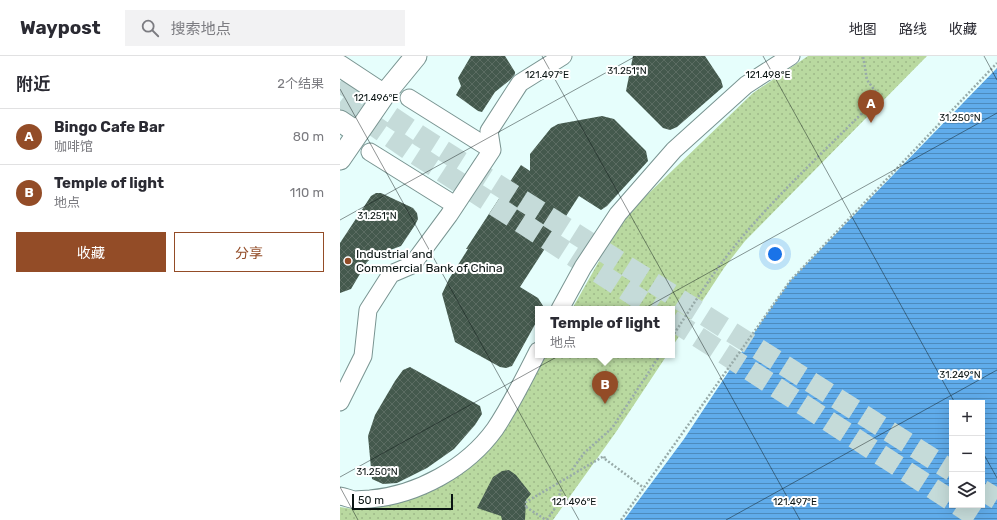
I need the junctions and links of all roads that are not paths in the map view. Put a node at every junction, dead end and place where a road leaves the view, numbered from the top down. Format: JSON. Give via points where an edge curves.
{"nodes":[{"id":1,"x":416,"y":56,"type":"edge"},
{"id":2,"x":563,"y":56,"type":"edge"},
{"id":3,"x":791,"y":56,"type":"edge"},
{"id":4,"x":340,"y":66,"type":"edge"},
{"id":5,"x":384,"y":95,"type":"junction"},
{"id":6,"x":409,"y":98,"type":"dead end"},
{"id":7,"x":340,"y":121,"type":"edge"},
{"id":8,"x":358,"y":133,"type":"junction"},
{"id":9,"x":492,"y":150,"type":"junction"},
{"id":10,"x":370,"y":152,"type":"dead end"},
{"id":11,"x":340,"y":159,"type":"edge"},
{"id":12,"x":456,"y":205,"type":"junction"},
{"id":13,"x":562,"y":306,"type":"edge"},
{"id":14,"x":535,"y":357,"type":"edge"},
{"id":15,"x":340,"y":402,"type":"edge"},
{"id":16,"x":340,"y":496,"type":"edge"}],
"edges":[{"from":1,"to":5,"type":"main road"},
{"from":2,"to":9,"type":"street","via":[[520,83],[489,131]]},
{"from":3,"to":13,"type":"street","via":[[746,85],[674,150],[618,214],[583,267]]},
{"from":4,"to":5,"type":"main road"},
{"from":5,"to":8,"type":"main road"},
{"from":6,"to":9,"type":"street"},
{"from":7,"to":8,"type":"main road"},
{"from":8,"to":11,"type":"main road"},
{"from":9,"to":12,"type":"street"},
{"from":10,"to":12,"type":"street"},
{"from":12,"to":15,"type":"street","via":[[412,265],[391,274],[368,310],[363,356]]},
{"from":14,"to":16,"type":"street","via":[[495,429],[469,457],[435,480],[408,492],[382,498],[355,500]]}]}
